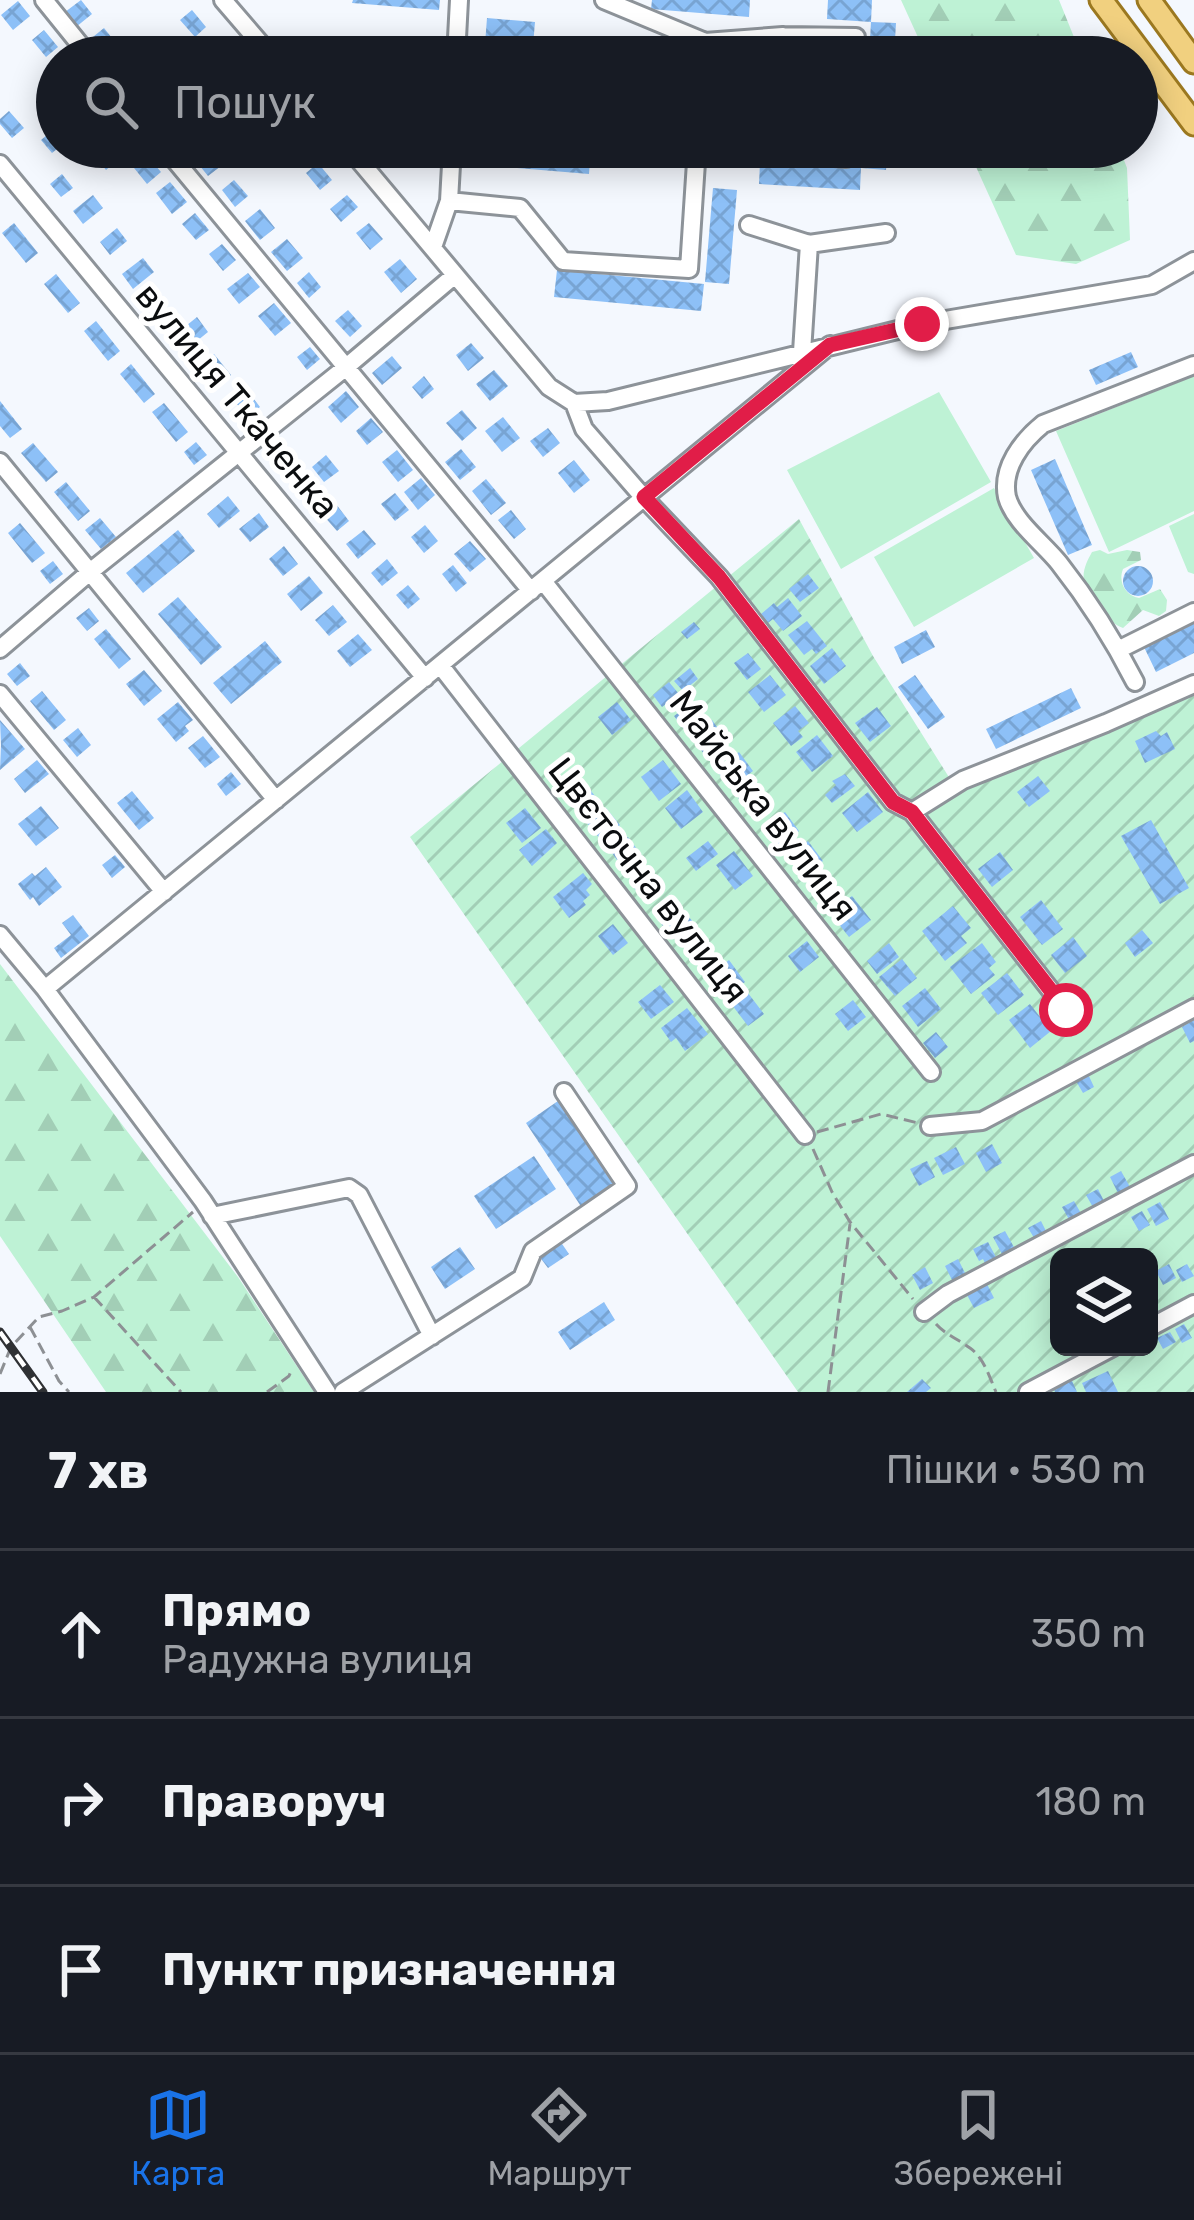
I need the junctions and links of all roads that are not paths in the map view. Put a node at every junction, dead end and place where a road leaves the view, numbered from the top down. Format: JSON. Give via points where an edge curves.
{"nodes":[{"id":1,"x":44,"y":0,"type":"edge"},
{"id":2,"x":224,"y":0,"type":"edge"},
{"id":3,"x":459,"y":0,"type":"edge"},
{"id":4,"x":604,"y":0,"type":"edge"},
{"id":5,"x":1101,"y":0,"type":"edge"},
{"id":6,"x":1149,"y":0,"type":"edge"},
{"id":7,"x":73,"y":36,"type":"edge"},
{"id":8,"x":254,"y":36,"type":"edge"},
{"id":9,"x":457,"y":36,"type":"edge"},
{"id":10,"x":676,"y":36,"type":"edge"},
{"id":11,"x":1128,"y":36,"type":"edge"},
{"id":12,"x":1192,"y":58,"type":"edge"},
{"id":13,"x":1158,"y":76,"type":"edge"},
{"id":14,"x":1194,"y":124,"type":"edge"},
{"id":15,"x":0,"y":164,"type":"edge"},
{"id":16,"x":181,"y":168,"type":"edge"},
{"id":17,"x":366,"y":168,"type":"edge"},
{"id":18,"x":451,"y":168,"type":"edge"},
{"id":19,"x":696,"y":168,"type":"edge"},
{"id":20,"x":449,"y":201,"type":"junction"},
{"id":21,"x":749,"y":225,"type":"dead end"},
{"id":22,"x":886,"y":233,"type":"dead end"},
{"id":23,"x":808,"y":244,"type":"junction"},
{"id":24,"x":433,"y":247,"type":"junction"},
{"id":25,"x":1194,"y":261,"type":"edge"},
{"id":26,"x":455,"y":275,"type":"junction"},
{"id":27,"x":830,"y":345,"type":"junction"},
{"id":28,"x":802,"y":352,"type":"junction"},
{"id":29,"x":1194,"y":365,"type":"edge"},
{"id":30,"x":345,"y":368,"type":"junction"},
{"id":31,"x":574,"y":403,"type":"junction"},
{"id":32,"x":240,"y":455,"type":"junction"},
{"id":33,"x":0,"y":462,"type":"edge"},
{"id":34,"x":644,"y":497,"type":"junction"},
{"id":35,"x":91,"y":571,"type":"junction"},
{"id":36,"x":537,"y":586,"type":"junction"},
{"id":37,"x":1194,"y":612,"type":"edge"},
{"id":38,"x":0,"y":649,"type":"edge"},
{"id":39,"x":1118,"y":650,"type":"junction"},
{"id":40,"x":440,"y":665,"type":"junction"},
{"id":41,"x":425,"y":678,"type":"junction"},
{"id":42,"x":1135,"y":682,"type":"dead end"},
{"id":43,"x":1194,"y":684,"type":"edge"},
{"id":44,"x":0,"y":694,"type":"edge"},
{"id":45,"x":276,"y":800,"type":"junction"},
{"id":46,"x":912,"y":812,"type":"junction"},
{"id":47,"x":164,"y":892,"type":"junction"},
{"id":48,"x":0,"y":934,"type":"edge"},
{"id":49,"x":45,"y":989,"type":"junction"},
{"id":50,"x":1194,"y":1008,"type":"edge"},
{"id":51,"x":1066,"y":1010,"type":"dead end"},
{"id":52,"x":932,"y":1072,"type":"dead end"},
{"id":53,"x":563,"y":1092,"type":"dead end"},
{"id":54,"x":930,"y":1126,"type":"road end"},
{"id":55,"x":806,"y":1136,"type":"road end"},
{"id":56,"x":1194,"y":1164,"type":"edge"},
{"id":57,"x":208,"y":1209,"type":"junction"},
{"id":58,"x":1194,"y":1304,"type":"edge"},
{"id":59,"x":924,"y":1312,"type":"road end"},
{"id":60,"x":1158,"y":1323,"type":"edge"},
{"id":61,"x":432,"y":1336,"type":"junction"},
{"id":62,"x":1096,"y":1356,"type":"edge"},
{"id":63,"x":327,"y":1392,"type":"edge"},
{"id":64,"x":343,"y":1392,"type":"edge"},
{"id":65,"x":1028,"y":1392,"type":"edge"}],
"edges":[{"from":1,"to":7,"type":"street"},
{"from":2,"to":8,"type":"street"},
{"from":3,"to":9,"type":"street"},
{"from":4,"to":10,"type":"street"},
{"from":5,"to":11,"type":"main road"},
{"from":6,"to":12,"type":"main road"},
{"from":13,"to":14,"type":"main road"},
{"from":15,"to":32,"type":"street","name":"вулиця Ткаченка"},
{"from":16,"to":30,"type":"street","name":"Майська вулиця"},
{"from":17,"to":24,"type":"street"},
{"from":18,"to":20,"type":"street"},
{"from":19,"to":20,"type":"street","via":[[689,269],[563,261],[520,208]]},
{"from":20,"to":24,"type":"street"},
{"from":21,"to":23,"type":"street"},
{"from":22,"to":23,"type":"street"},
{"from":23,"to":28,"type":"street"},
{"from":24,"to":26,"type":"street"},
{"from":25,"to":27,"type":"street","via":[[1152,285]]},
{"from":26,"to":30,"type":"street"},
{"from":26,"to":31,"type":"street","via":[[549,387]]},
{"from":27,"to":28,"type":"street"},
{"from":27,"to":34,"type":"street"},
{"from":28,"to":31,"type":"street"},
{"from":29,"to":39,"type":"street","via":[[1043,424],[1026,438],[1006,481],[1016,514]]},
{"from":30,"to":32,"type":"street"},
{"from":30,"to":36,"type":"street","name":"Майська вулиця"},
{"from":31,"to":34,"type":"street","via":[[584,428]]},
{"from":32,"to":35,"type":"street"},
{"from":32,"to":41,"type":"street","name":"вулиця Ткаченка"},
{"from":33,"to":35,"type":"street"},
{"from":34,"to":36,"type":"street"},
{"from":34,"to":46,"type":"street","via":[[719,577],[893,802]]},
{"from":35,"to":38,"type":"street"},
{"from":35,"to":45,"type":"street"},
{"from":36,"to":40,"type":"street"},
{"from":36,"to":52,"type":"street","name":"Майська вулиця","via":[[630,687]]},
{"from":37,"to":39,"type":"street"},
{"from":39,"to":42,"type":"street"},
{"from":40,"to":41,"type":"street"},
{"from":40,"to":55,"type":"street","name":"Цвєточна вулиця"},
{"from":41,"to":45,"type":"street"},
{"from":43,"to":46,"type":"street","via":[[962,780]]},
{"from":44,"to":47,"type":"street"},
{"from":45,"to":47,"type":"street"},
{"from":46,"to":51,"type":"street"},
{"from":47,"to":49,"type":"street"},
{"from":48,"to":49,"type":"street"},
{"from":49,"to":57,"type":"street"},
{"from":50,"to":54,"type":"street","via":[[982,1120]]},
{"from":53,"to":61,"type":"street","via":[[627,1186],[533,1251],[522,1278]]},
{"from":56,"to":59,"type":"street"},
{"from":57,"to":61,"type":"street","via":[[349,1188]]},
{"from":57,"to":63,"type":"street"},
{"from":58,"to":60,"type":"street"},
{"from":61,"to":64,"type":"street"},
{"from":62,"to":65,"type":"street"}]}
